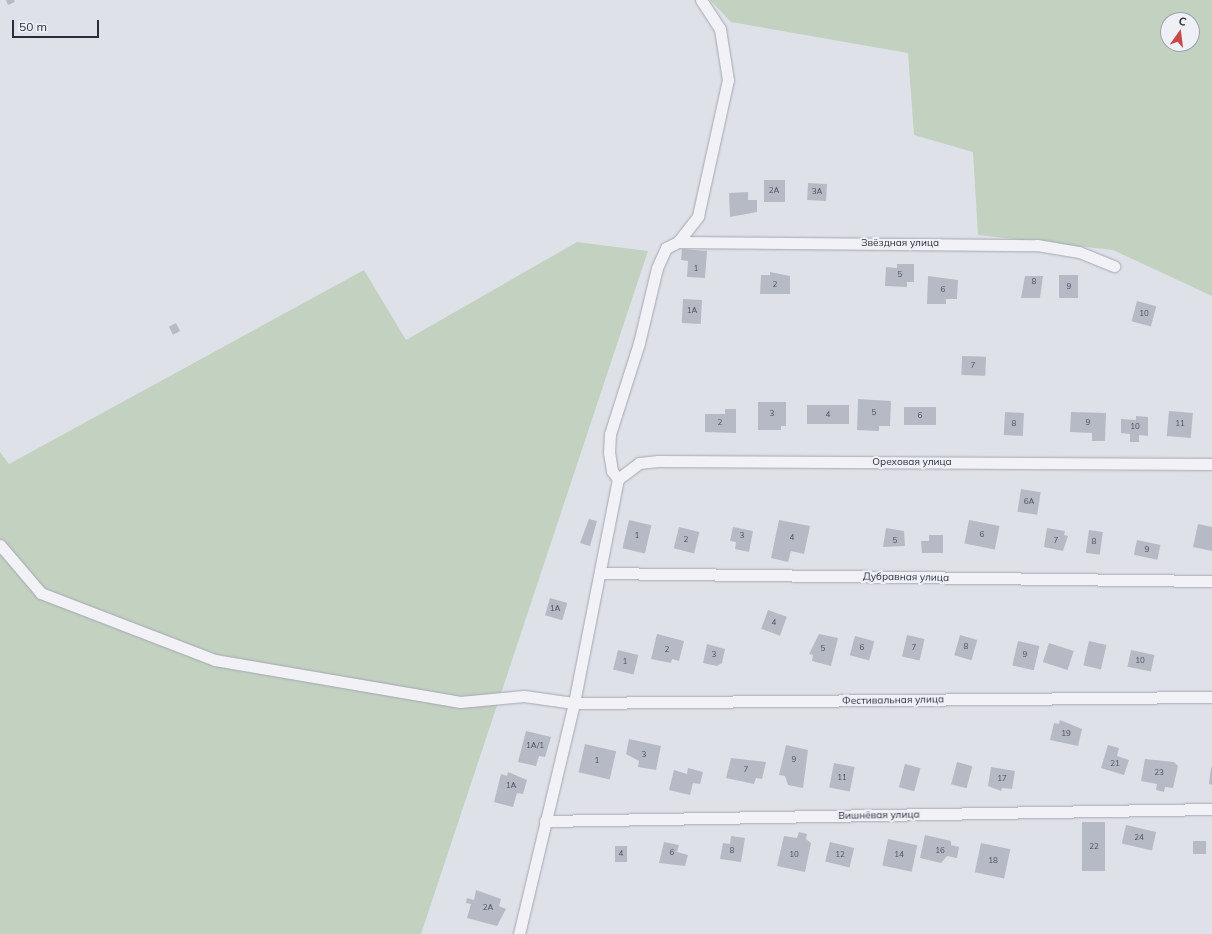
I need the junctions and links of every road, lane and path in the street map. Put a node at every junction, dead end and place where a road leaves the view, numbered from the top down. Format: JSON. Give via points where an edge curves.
{"nodes":[{"id":1,"x":701,"y":0,"type":"edge"},
{"id":2,"x":680,"y":242,"type":"junction"},
{"id":3,"x":1114,"y":266,"type":"dead end"},
{"id":4,"x":1212,"y":464,"type":"edge"},
{"id":5,"x":618,"y":479,"type":"junction"},
{"id":6,"x":0,"y":545,"type":"edge"},
{"id":7,"x":600,"y":573,"type":"junction"},
{"id":8,"x":1212,"y":581,"type":"edge"},
{"id":9,"x":1212,"y":697,"type":"edge"},
{"id":10,"x":574,"y":704,"type":"junction"},
{"id":11,"x":1212,"y":809,"type":"edge"},
{"id":12,"x":545,"y":821,"type":"junction"},
{"id":13,"x":519,"y":934,"type":"edge"}],
"edges":[{"from":1,"to":2,"type":"street","via":[[720,29],[728,80],[698,216],[693,227]]},
{"from":2,"to":3,"type":"street","name":"Звёздная улица","via":[[1037,245],[1079,252]]},
{"from":2,"to":5,"type":"street","via":[[666,248],[657,268],[639,343],[613,419],[609,453],[612,471]]},
{"from":4,"to":5,"type":"street","name":"Ореховая улица","via":[[658,461],[639,463]]},
{"from":5,"to":7,"type":"street"},
{"from":6,"to":10,"type":"street","name":"Фестивальная улица","via":[[41,593],[215,660],[460,702],[524,696]]},
{"from":7,"to":8,"type":"street","name":"Дубравная улица"},
{"from":7,"to":10,"type":"street"},
{"from":9,"to":10,"type":"street","name":"Фестивальная улица"},
{"from":10,"to":12,"type":"street"},
{"from":11,"to":12,"type":"street","name":"Вишнёвая улица"},
{"from":12,"to":13,"type":"street"}]}
